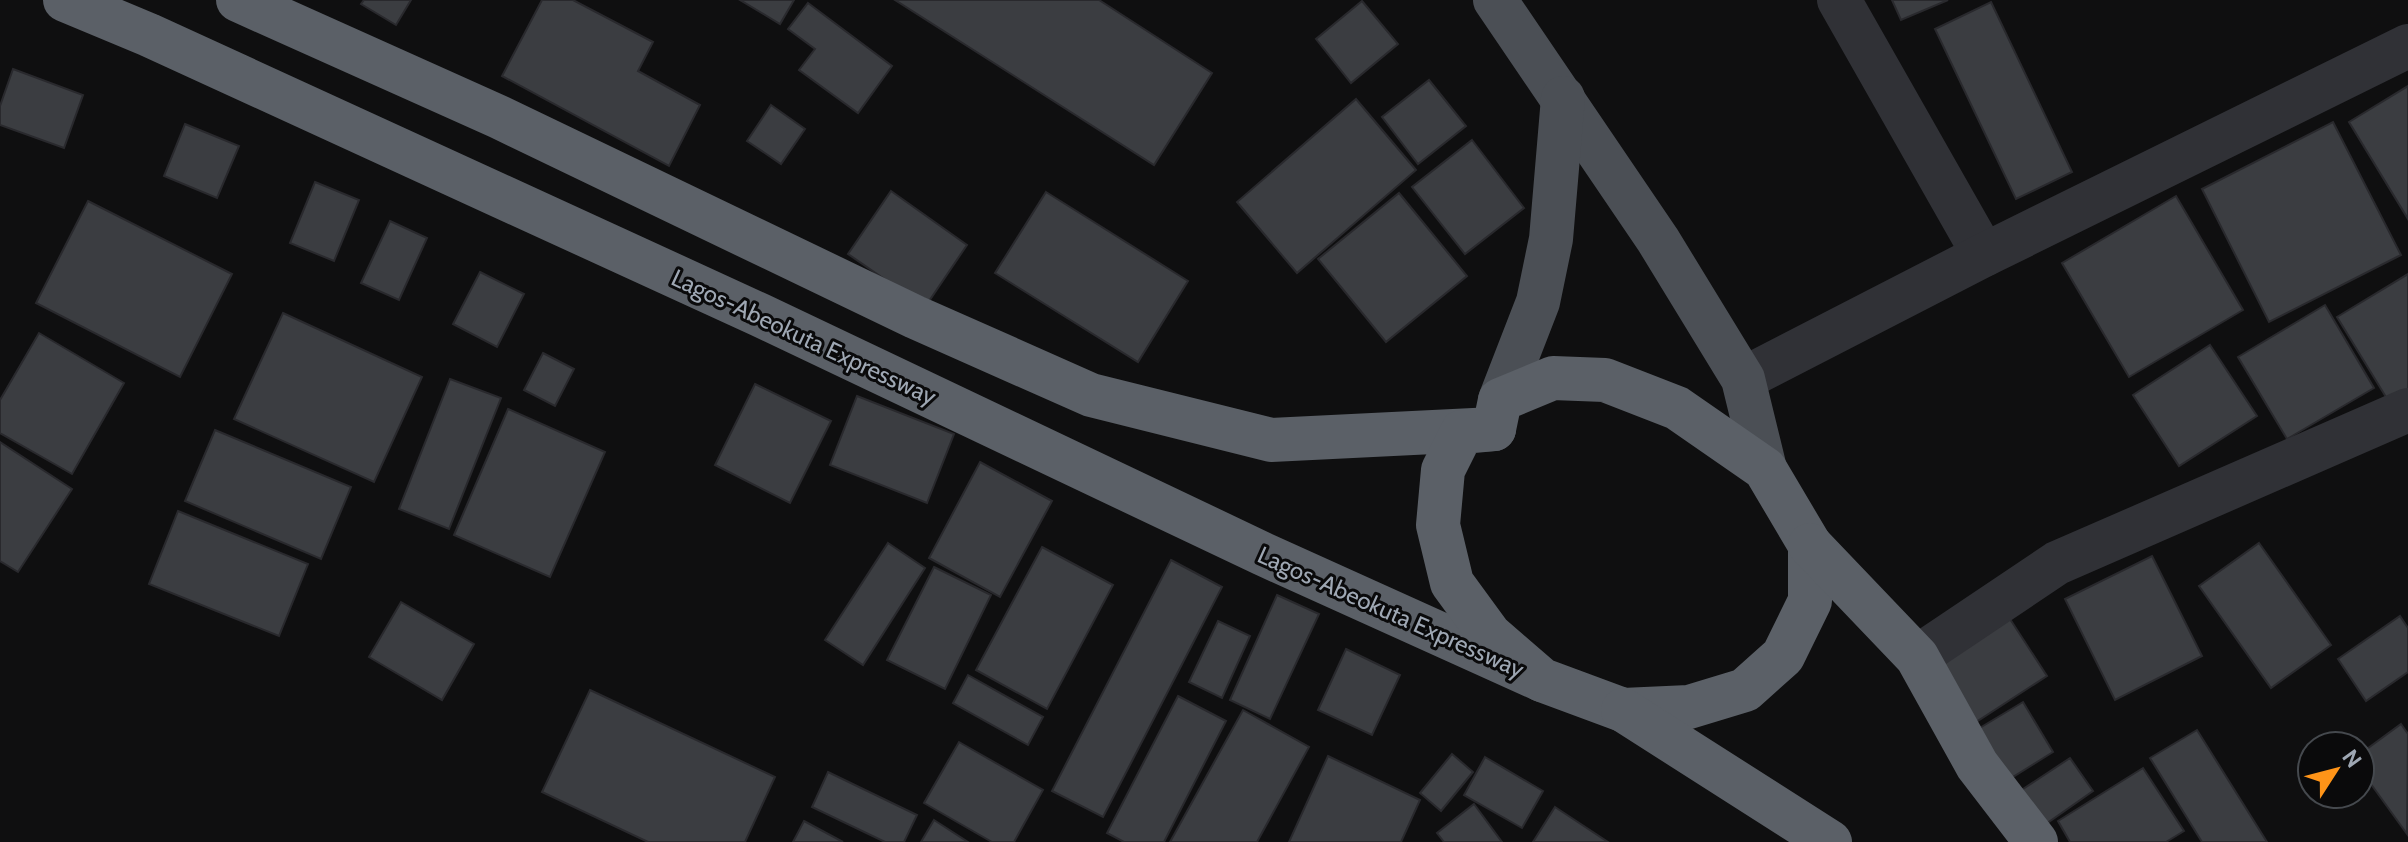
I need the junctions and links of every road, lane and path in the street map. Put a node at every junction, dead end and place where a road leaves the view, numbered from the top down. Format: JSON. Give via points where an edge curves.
{"nodes":[{"id":1,"x":65,"y":0,"type":"edge"},
{"id":2,"x":238,"y":0,"type":"edge"},
{"id":3,"x":1839,"y":0,"type":"edge"},
{"id":4,"x":1499,"y":1,"type":"edge"},
{"id":5,"x":2408,"y":46,"type":"edge"},
{"id":6,"x":1563,"y":98,"type":"junction"},
{"id":7,"x":1984,"y":255,"type":"junction"},
{"id":8,"x":1743,"y":379,"type":"junction"},
{"id":9,"x":2408,"y":410,"type":"edge"},
{"id":10,"x":1497,"y":414,"type":"junction"},
{"id":11,"x":1765,"y":469,"type":"junction"},
{"id":12,"x":1810,"y":545,"type":"junction"},
{"id":13,"x":1917,"y":657,"type":"junction"},
{"id":14,"x":1542,"y":680,"type":"junction"},
{"id":15,"x":1623,"y":710,"type":"junction"},
{"id":16,"x":1830,"y":842,"type":"edge"},
{"id":17,"x":2036,"y":842,"type":"edge"}],
"edges":[{"from":1,"to":14,"type":"highway","name":"Lagos-Abeokuta Expressway","via":[[746,308],[1249,548]]},
{"from":2,"to":10,"type":"highway","via":[[1091,395],[1271,440]]},
{"from":3,"to":7,"type":"street"},
{"from":4,"to":6,"type":"main road"},
{"from":5,"to":7,"type":"street"},
{"from":6,"to":8,"type":"main road"},
{"from":6,"to":10,"type":"main road","via":[[1551,239],[1538,302]]},
{"from":7,"to":8,"type":"street"},
{"from":8,"to":11,"type":"main road"},
{"from":9,"to":13,"type":"street","via":[[2057,563]]},
{"from":10,"to":11,"type":"highway","via":[[1553,378],[1605,380],[1677,408]]},
{"from":10,"to":14,"type":"highway","via":[[1462,432],[1443,470],[1438,525],[1452,583],[1490,635]]},
{"from":11,"to":12,"type":"highway"},
{"from":12,"to":13,"type":"highway"},
{"from":12,"to":15,"type":"highway","via":[[1810,601],[1783,656],[1745,690],[1689,707]]},
{"from":13,"to":17,"type":"highway","via":[[1977,765]]},
{"from":14,"to":15,"type":"highway","name":"Lagos-Abeokuta Expressway"},
{"from":15,"to":16,"type":"highway"}]}
